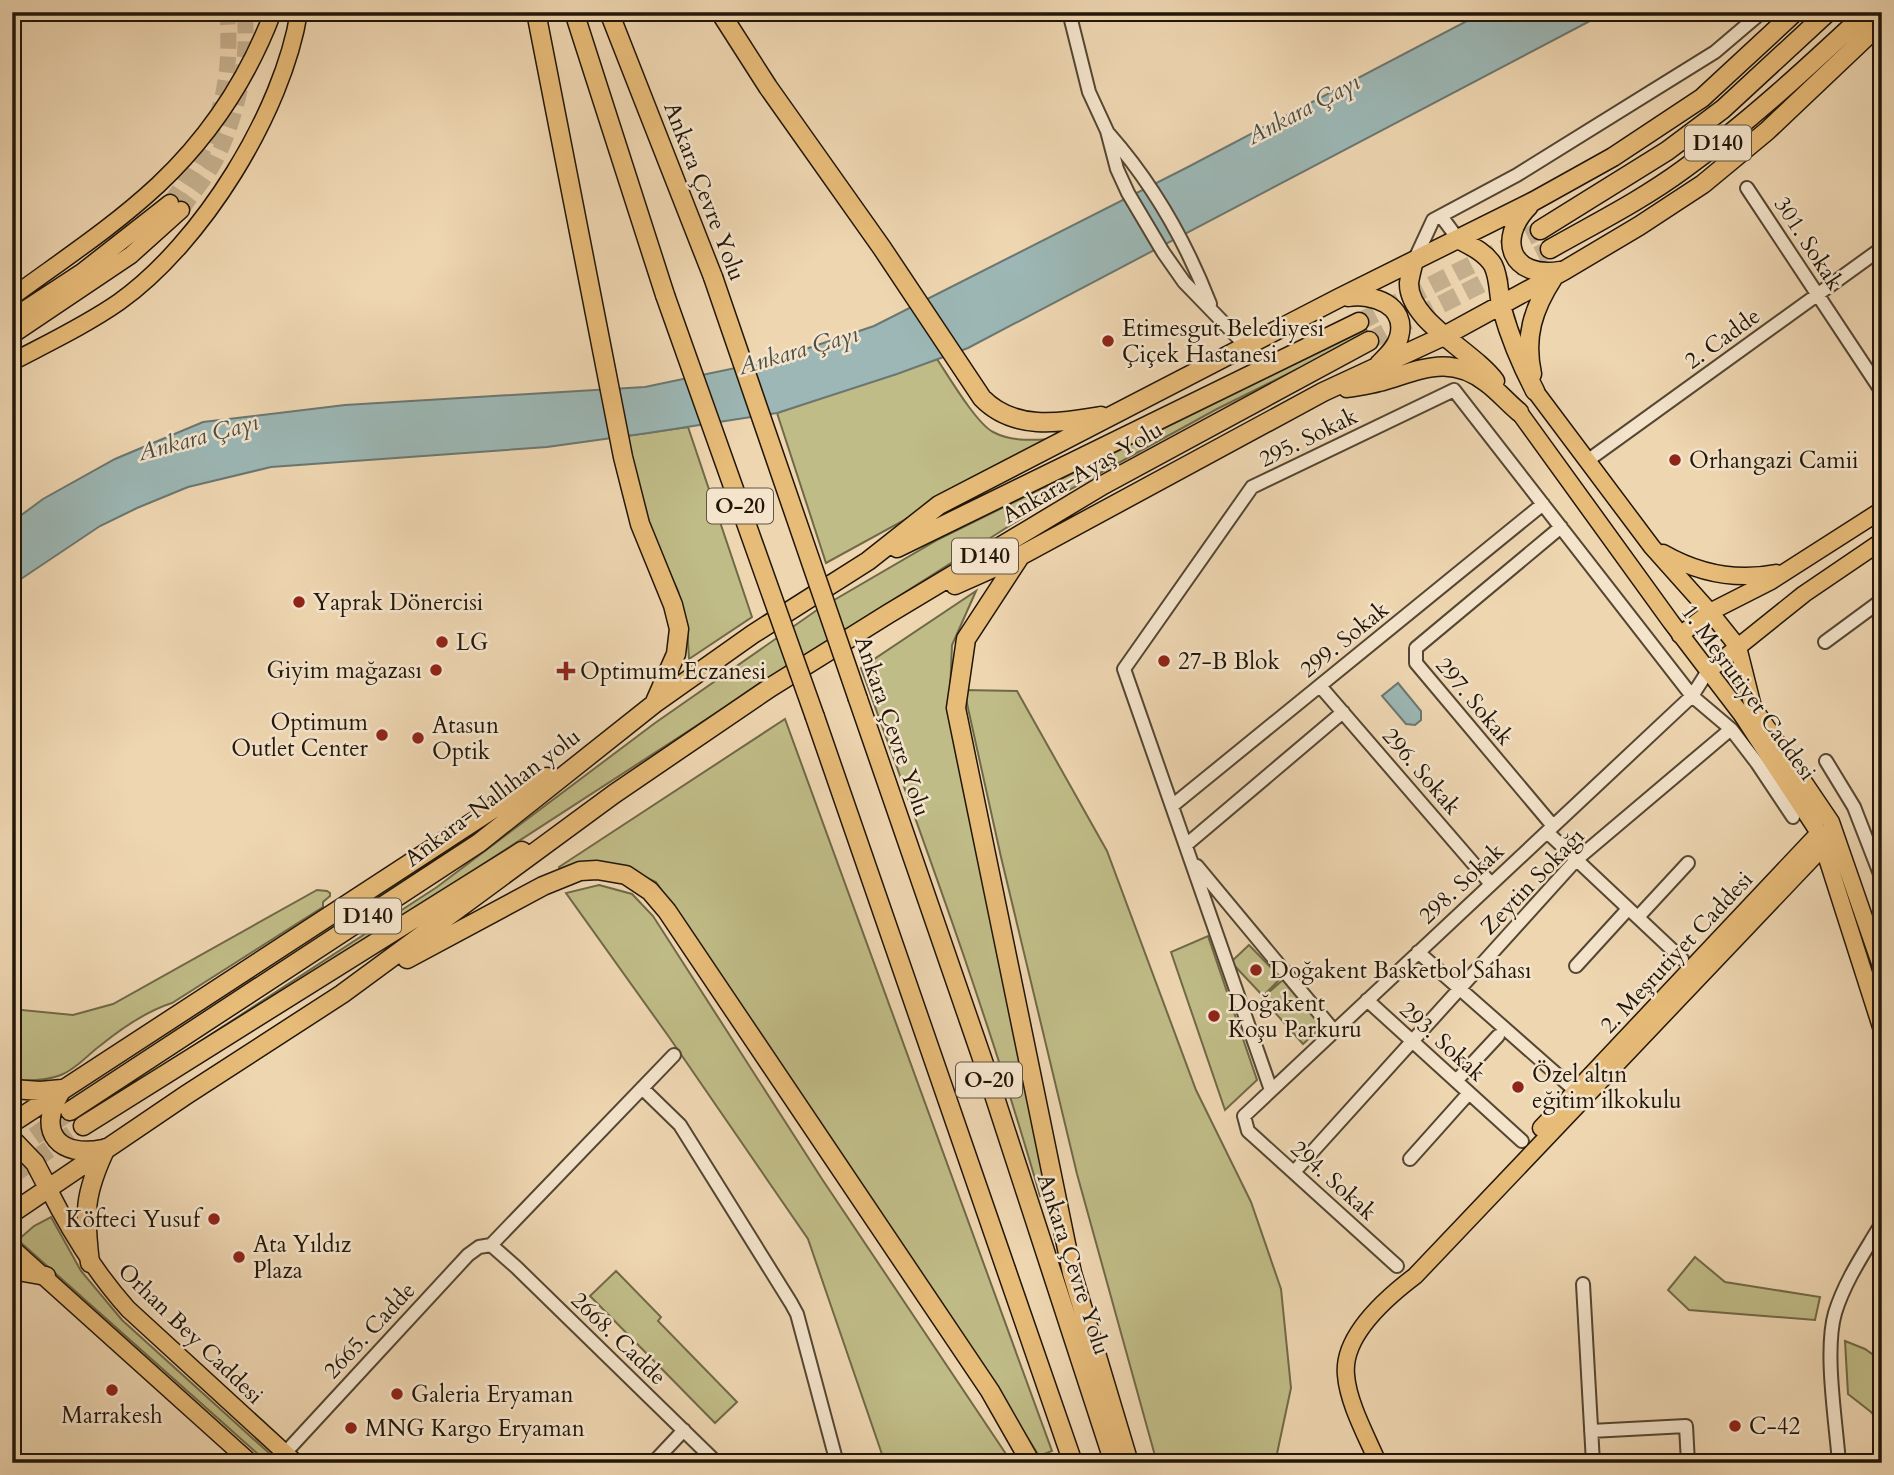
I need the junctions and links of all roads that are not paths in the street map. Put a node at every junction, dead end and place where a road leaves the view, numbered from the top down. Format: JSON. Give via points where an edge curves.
{"nodes":[{"id":1,"x":273,"y":12,"type":"edge"},
{"id":2,"x":299,"y":12,"type":"edge"},
{"id":3,"x":536,"y":12,"type":"edge"},
{"id":4,"x":575,"y":12,"type":"edge"},
{"id":5,"x":609,"y":12,"type":"edge"},
{"id":6,"x":720,"y":12,"type":"edge"},
{"id":7,"x":1069,"y":12,"type":"edge"},
{"id":8,"x":1762,"y":12,"type":"edge"},
{"id":9,"x":1795,"y":12,"type":"edge"},
{"id":10,"x":1828,"y":12,"type":"edge"},
{"id":11,"x":1867,"y":12,"type":"edge"},
{"id":12,"x":1882,"y":22,"type":"edge"},
{"id":13,"x":1107,"y":131,"type":"junction"},
{"id":14,"x":1747,"y":187,"type":"dead end"},
{"id":15,"x":1534,"y":201,"type":"junction"},
{"id":16,"x":1441,"y":216,"type":"junction"},
{"id":17,"x":1540,"y":230,"type":"tunnel mouth"},
{"id":18,"x":1458,"y":239,"type":"junction"},
{"id":19,"x":1550,"y":248,"type":"tunnel mouth"},
{"id":20,"x":1882,"y":248,"type":"edge"},
{"id":21,"x":1414,"y":261,"type":"junction"},
{"id":22,"x":1560,"y":273,"type":"junction"},
{"id":23,"x":1818,"y":295,"type":"junction"},
{"id":24,"x":12,"y":297,"type":"edge"},
{"id":25,"x":1339,"y":298,"type":"junction"},
{"id":26,"x":1501,"y":306,"type":"junction"},
{"id":27,"x":1212,"y":311,"type":"junction"},
{"id":28,"x":12,"y":318,"type":"edge"},
{"id":29,"x":1359,"y":322,"type":"tunnel mouth"},
{"id":30,"x":12,"y":335,"type":"edge"},
{"id":31,"x":1446,"y":335,"type":"junction"},
{"id":32,"x":1370,"y":341,"type":"tunnel mouth"},
{"id":33,"x":1247,"y":347,"type":"junction"},
{"id":34,"x":12,"y":362,"type":"edge"},
{"id":35,"x":1374,"y":368,"type":"junction"},
{"id":36,"x":1535,"y":391,"type":"junction"},
{"id":37,"x":1323,"y":392,"type":"junction"},
{"id":38,"x":1882,"y":392,"type":"edge"},
{"id":39,"x":1519,"y":412,"type":"junction"},
{"id":40,"x":1118,"y":414,"type":"junction"},
{"id":41,"x":1587,"y":461,"type":"junction"},
{"id":42,"x":1543,"y":504,"type":"junction"},
{"id":43,"x":1882,"y":510,"type":"edge"},
{"id":44,"x":1561,"y":527,"type":"junction"},
{"id":45,"x":1882,"y":541,"type":"edge"},
{"id":46,"x":1653,"y":547,"type":"junction"},
{"id":47,"x":1020,"y":556,"type":"junction"},
{"id":48,"x":868,"y":561,"type":"junction"},
{"id":49,"x":1788,"y":570,"type":"junction"},
{"id":50,"x":1882,"y":600,"type":"edge"},
{"id":51,"x":1710,"y":612,"type":"junction"},
{"id":52,"x":888,"y":614,"type":"junction"},
{"id":53,"x":1680,"y":635,"type":"junction"},
{"id":54,"x":1825,"y":642,"type":"dead end"},
{"id":55,"x":1738,"y":648,"type":"junction"},
{"id":56,"x":1708,"y":671,"type":"junction"},
{"id":57,"x":1320,"y":686,"type":"junction"},
{"id":58,"x":1692,"y":696,"type":"junction"},
{"id":59,"x":654,"y":704,"type":"junction"},
{"id":60,"x":1343,"y":712,"type":"junction"},
{"id":61,"x":1731,"y":729,"type":"junction"},
{"id":62,"x":604,"y":743,"type":"junction"},
{"id":63,"x":1826,"y":761,"type":"dead end"},
{"id":64,"x":614,"y":794,"type":"junction"},
{"id":65,"x":1172,"y":807,"type":"junction"},
{"id":66,"x":1793,"y":817,"type":"dead end"},
{"id":67,"x":1550,"y":829,"type":"junction"},
{"id":68,"x":1821,"y":840,"type":"junction"},
{"id":69,"x":1188,"y":851,"type":"junction"},
{"id":70,"x":1576,"y":860,"type":"junction"},
{"id":71,"x":1688,"y":863,"type":"dead end"},
{"id":72,"x":1882,"y":879,"type":"edge"},
{"id":73,"x":1491,"y":884,"type":"junction"},
{"id":74,"x":1633,"y":913,"type":"junction"},
{"id":75,"x":1418,"y":952,"type":"junction"},
{"id":76,"x":1682,"y":959,"type":"dead end"},
{"id":77,"x":1576,"y":966,"type":"dead end"},
{"id":78,"x":1882,"y":969,"type":"edge"},
{"id":79,"x":1460,"y":989,"type":"junction"},
{"id":80,"x":342,"y":994,"type":"junction"},
{"id":81,"x":1367,"y":1000,"type":"junction"},
{"id":82,"x":1882,"y":1030,"type":"edge"},
{"id":83,"x":1334,"y":1031,"type":"junction"},
{"id":84,"x":1498,"y":1037,"type":"dead end"},
{"id":85,"x":1412,"y":1041,"type":"junction"},
{"id":86,"x":674,"y":1055,"type":"dead end"},
{"id":87,"x":1457,"y":1081,"type":"junction"},
{"id":88,"x":1570,"y":1086,"type":"dead end"},
{"id":89,"x":642,"y":1088,"type":"junction"},
{"id":90,"x":12,"y":1089,"type":"edge"},
{"id":91,"x":62,"y":1089,"type":"junction"},
{"id":92,"x":1271,"y":1090,"type":"junction"},
{"id":93,"x":1469,"y":1093,"type":"junction"},
{"id":94,"x":70,"y":1111,"type":"tunnel mouth"},
{"id":95,"x":12,"y":1123,"type":"edge"},
{"id":96,"x":1245,"y":1124,"type":"joint"},
{"id":97,"x":83,"y":1126,"type":"tunnel mouth"},
{"id":98,"x":12,"y":1139,"type":"edge"},
{"id":99,"x":1522,"y":1141,"type":"dead end"},
{"id":100,"x":107,"y":1148,"type":"junction"},
{"id":101,"x":1410,"y":1159,"type":"dead end"},
{"id":102,"x":1294,"y":1172,"type":"junction"},
{"id":103,"x":48,"y":1188,"type":"junction"},
{"id":104,"x":12,"y":1213,"type":"edge"},
{"id":105,"x":1882,"y":1223,"type":"edge"},
{"id":106,"x":1877,"y":1238,"type":"edge"},
{"id":107,"x":491,"y":1245,"type":"junction"},
{"id":108,"x":12,"y":1248,"type":"edge"},
{"id":109,"x":90,"y":1263,"type":"junction"},
{"id":110,"x":1397,"y":1266,"type":"dead end"},
{"id":111,"x":12,"y":1270,"type":"edge"},
{"id":112,"x":46,"y":1276,"type":"junction"},
{"id":113,"x":1583,"y":1284,"type":"dead end"},
{"id":114,"x":684,"y":1430,"type":"junction"},
{"id":115,"x":1591,"y":1431,"type":"junction"},
{"id":116,"x":290,"y":1458,"type":"edge"},
{"id":117,"x":251,"y":1463,"type":"edge"},
{"id":118,"x":653,"y":1463,"type":"edge"},
{"id":119,"x":717,"y":1463,"type":"edge"},
{"id":120,"x":838,"y":1463,"type":"edge"},
{"id":121,"x":1031,"y":1463,"type":"edge"},
{"id":122,"x":1073,"y":1463,"type":"edge"},
{"id":123,"x":1114,"y":1463,"type":"edge"},
{"id":124,"x":1129,"y":1463,"type":"edge"},
{"id":125,"x":1378,"y":1463,"type":"edge"},
{"id":126,"x":1593,"y":1463,"type":"edge"},
{"id":127,"x":1688,"y":1463,"type":"edge"},
{"id":128,"x":1839,"y":1463,"type":"edge"}],
"edges":[{"from":1,"to":24,"type":"main road","via":[[240,82],[195,147],[158,186]]},
{"from":2,"to":34,"type":"main road","via":[[278,88],[261,125],[200,222],[158,269],[121,301]]},
{"from":3,"to":59,"type":"highway","via":[[624,457],[640,524],[679,629],[676,654]]},
{"from":4,"to":122,"type":"highway","number":"O-20","bridge":true,"via":[[664,295]]},
{"from":5,"to":123,"type":"highway","name":"Ankara Çevre Yolu","number":"O-20","bridge":true,"via":[[713,277],[984,1063]]},
{"from":6,"to":40,"type":"highway","via":[[982,398],[993,409],[1023,421],[1071,421]]},
{"from":7,"to":13,"type":"street","via":[[1089,92]]},
{"from":8,"to":16,"type":"street","via":[[1715,52],[1517,175]]},
{"from":9,"to":15,"type":"highway","via":[[1702,98],[1613,157]]},
{"from":10,"to":17,"type":"highway","number":"D140","via":[[1723,109],[1667,152]]},
{"from":11,"to":19,"type":"highway","number":"D140","via":[[1740,126],[1682,171]]},
{"from":12,"to":22,"type":"highway","via":[[1712,177]]},
{"from":13,"to":27,"type":"street","via":[[1133,161],[1182,239]]},
{"from":13,"to":27,"type":"street","via":[[1128,193],[1184,282]]},
{"from":14,"to":23,"type":"street","name":"301. Sokak"},
{"from":15,"to":18,"type":"highway"},
{"from":15,"to":22,"type":"highway","via":[[1512,228],[1513,255],[1535,272]]},
{"from":16,"to":18,"type":"street"},
{"from":16,"to":21,"type":"street","via":[[1433,220]]},
{"from":18,"to":21,"type":"highway"},
{"from":18,"to":26,"type":"highway","via":[[1479,250],[1493,266]]},
{"from":20,"to":23,"type":"street","name":"2. Cadde"},
{"from":21,"to":25,"type":"highway"},
{"from":21,"to":31,"type":"highway","via":[[1409,284],[1413,303]]},
{"from":22,"to":26,"type":"highway"},
{"from":22,"to":36,"type":"highway","via":[[1541,296],[1530,322]]},
{"from":23,"to":38,"type":"street","name":"301. Sokak"},
{"from":23,"to":41,"type":"street","name":"2. Cadde"},
{"from":25,"to":33,"type":"highway"},
{"from":25,"to":35,"type":"highway","via":[[1375,297],[1398,318],[1399,337]]},
{"from":26,"to":31,"type":"highway"},
{"from":26,"to":36,"type":"highway","via":[[1518,359]]},
{"from":27,"to":33,"type":"street"},
{"from":28,"to":30,"type":"main road","via":[[175,207],[131,255]]},
{"from":29,"to":48,"type":"highway","name":"Ankara-Ayaş Yolu","number":"D140"},
{"from":31,"to":35,"type":"highway"},
{"from":31,"to":39,"type":"highway","via":[[1492,377]]},
{"from":32,"to":52,"type":"highway","name":"Ankara-Ayaş Yolu","number":"D140","via":[[1103,485]]},
{"from":33,"to":40,"type":"highway"},
{"from":35,"to":37,"type":"highway"},
{"from":36,"to":41,"type":"main road","name":"1. Meşrutiyet Caddesi"},
{"from":37,"to":39,"type":"highway","via":[[1376,383],[1434,365],[1451,365],[1486,381]]},
{"from":37,"to":47,"type":"highway"},
{"from":39,"to":53,"type":"main road","name":"1. Meşrutiyet Caddesi"},
{"from":40,"to":48,"type":"highway","via":[[939,505]]},
{"from":41,"to":46,"type":"main road","name":"1. Meşrutiyet Caddesi"},
{"from":42,"to":44,"type":"street","name":"295. Sokak"},
{"from":42,"to":57,"type":"street","name":"299. Sokak"},
{"from":42,"to":65,"type":"street","name":"295. Sokak","via":[[1454,390],[1252,487],[1125,669]]},
{"from":43,"to":49,"type":"main road"},
{"from":44,"to":58,"type":"street","name":"295. Sokak"},
{"from":44,"to":67,"type":"street","name":"297. Sokak","via":[[1416,648],[1415,656],[1416,663]]},
{"from":45,"to":55,"type":"main road","via":[[1804,594]]},
{"from":46,"to":49,"type":"main road","via":[[1683,564],[1730,576]]},
{"from":46,"to":51,"type":"main road","name":"1. Meşrutiyet Caddesi"},
{"from":47,"to":52,"type":"highway"},
{"from":47,"to":124,"type":"highway","via":[[966,639],[956,708],[1072,1273]]},
{"from":48,"to":59,"type":"highway","name":"Ankara-Nallıhan yolu","number":"D140"},
{"from":49,"to":51,"type":"main road"},
{"from":50,"to":54,"type":"street"},
{"from":51,"to":53,"type":"main road"},
{"from":51,"to":55,"type":"main road","name":"1. Meşrutiyet Caddesi"},
{"from":52,"to":64,"type":"highway","name":"Ankara-Ayaş Yolu","number":"D140"},
{"from":53,"to":56,"type":"main road","name":"1. Meşrutiyet Caddesi"},
{"from":55,"to":56,"type":"main road"},
{"from":55,"to":78,"type":"main road","name":"1. Meşrutiyet Caddesi","via":[[1753,707],[1830,822]]},
{"from":56,"to":58,"type":"street","name":"298. Sokak"},
{"from":56,"to":68,"type":"main road","name":"1. Meşrutiyet Caddesi","via":[[1742,715]]},
{"from":57,"to":60,"type":"street","name":"296. Sokak"},
{"from":57,"to":65,"type":"street","name":"299. Sokak"},
{"from":58,"to":61,"type":"street","name":"295. Sokak"},
{"from":58,"to":67,"type":"street","name":"298. Sokak"},
{"from":59,"to":62,"type":"highway","name":"Ankara-Nallıhan yolu","number":"D140"},
{"from":60,"to":69,"type":"street"},
{"from":60,"to":73,"type":"street","name":"296. Sokak"},
{"from":61,"to":66,"type":"street","name":"295. Sokak"},
{"from":61,"to":70,"type":"street","name":"Zeytin Sokağı"},
{"from":62,"to":91,"type":"highway","via":[[493,809]]},
{"from":62,"to":94,"type":"highway","name":"Ankara-Nallıhan yolu","number":"D140","via":[[479,843]]},
{"from":63,"to":72,"type":"street","via":[[1854,807]]},
{"from":64,"to":80,"type":"highway"},
{"from":64,"to":97,"type":"highway","number":"D140"},
{"from":65,"to":69,"type":"street","name":"295. Sokak"},
{"from":67,"to":70,"type":"street","name":"297. Sokak"},
{"from":67,"to":73,"type":"street","name":"298. Sokak"},
{"from":68,"to":82,"type":"main road","name":"1. Meşrutiyet Caddesi"},
{"from":68,"to":125,"type":"main road","name":"2. Meşrutiyet Caddesi","via":[[1354,1338],[1346,1376]]},
{"from":69,"to":83,"type":"street"},
{"from":69,"to":92,"type":"street","name":"295. Sokak"},
{"from":70,"to":74,"type":"street","name":"297. Sokak"},
{"from":70,"to":79,"type":"street","name":"Zeytin Sokağı"},
{"from":71,"to":74,"type":"street"},
{"from":73,"to":75,"type":"street","name":"298. Sokak"},
{"from":74,"to":76,"type":"street","name":"297. Sokak"},
{"from":74,"to":77,"type":"street"},
{"from":75,"to":79,"type":"street"},
{"from":75,"to":81,"type":"street","name":"298. Sokak"},
{"from":79,"to":85,"type":"street","name":"Zeytin Sokağı"},
{"from":79,"to":88,"type":"street"},
{"from":80,"to":100,"type":"highway"},
{"from":80,"to":121,"type":"highway","via":[[580,871],[626,874],[637,880],[667,911],[990,1391]]},
{"from":81,"to":83,"type":"street","name":"298. Sokak"},
{"from":81,"to":85,"type":"street","name":"293. Sokak"},
{"from":83,"to":92,"type":"street","name":"298. Sokak"},
{"from":84,"to":87,"type":"street"},
{"from":85,"to":87,"type":"street","name":"293. Sokak"},
{"from":85,"to":102,"type":"street","name":"Zeytin Sokağı"},
{"from":86,"to":89,"type":"street","name":"2665. Cadde"},
{"from":87,"to":93,"type":"street","name":"293. Sokak"},
{"from":89,"to":107,"type":"street","name":"2665. Cadde"},
{"from":89,"to":120,"type":"street","via":[[680,1125],[797,1314]]},
{"from":90,"to":91,"type":"highway"},
{"from":91,"to":95,"type":"highway"},
{"from":91,"to":100,"type":"highway","via":[[49,1116],[55,1139],[75,1151]]},
{"from":92,"to":96,"type":"street","name":"298. Sokak","via":[[1244,1116]]},
{"from":93,"to":99,"type":"street","name":"293. Sokak"},
{"from":93,"to":101,"type":"street"},
{"from":96,"to":102,"type":"street","name":"294. Sokak"},
{"from":98,"to":103,"type":"highway","via":[[35,1163]]},
{"from":100,"to":103,"type":"highway"},
{"from":100,"to":109,"type":"highway","via":[[86,1207]]},
{"from":102,"to":110,"type":"street","name":"294. Sokak"},
{"from":103,"to":104,"type":"highway"},
{"from":103,"to":109,"type":"main road","name":"Orhan Bey Caddesi"},
{"from":105,"to":106,"type":"street"},
{"from":106,"to":128,"type":"street","via":[[1853,1270],[1832,1332]]},
{"from":107,"to":114,"type":"street","name":"2668. Cadde"},
{"from":107,"to":116,"type":"street","name":"2665. Cadde","via":[[468,1255]]},
{"from":108,"to":112,"type":"main road"},
{"from":109,"to":116,"type":"main road","name":"Orhan Bey Caddesi","via":[[128,1309]]},
{"from":111,"to":112,"type":"highway"},
{"from":112,"to":117,"type":"main road"},
{"from":113,"to":115,"type":"street"},
{"from":114,"to":118,"type":"street"},
{"from":114,"to":119,"type":"street","name":"2668. Cadde"},
{"from":115,"to":126,"type":"street"},
{"from":115,"to":127,"type":"street","via":[[1686,1426]]}]}
